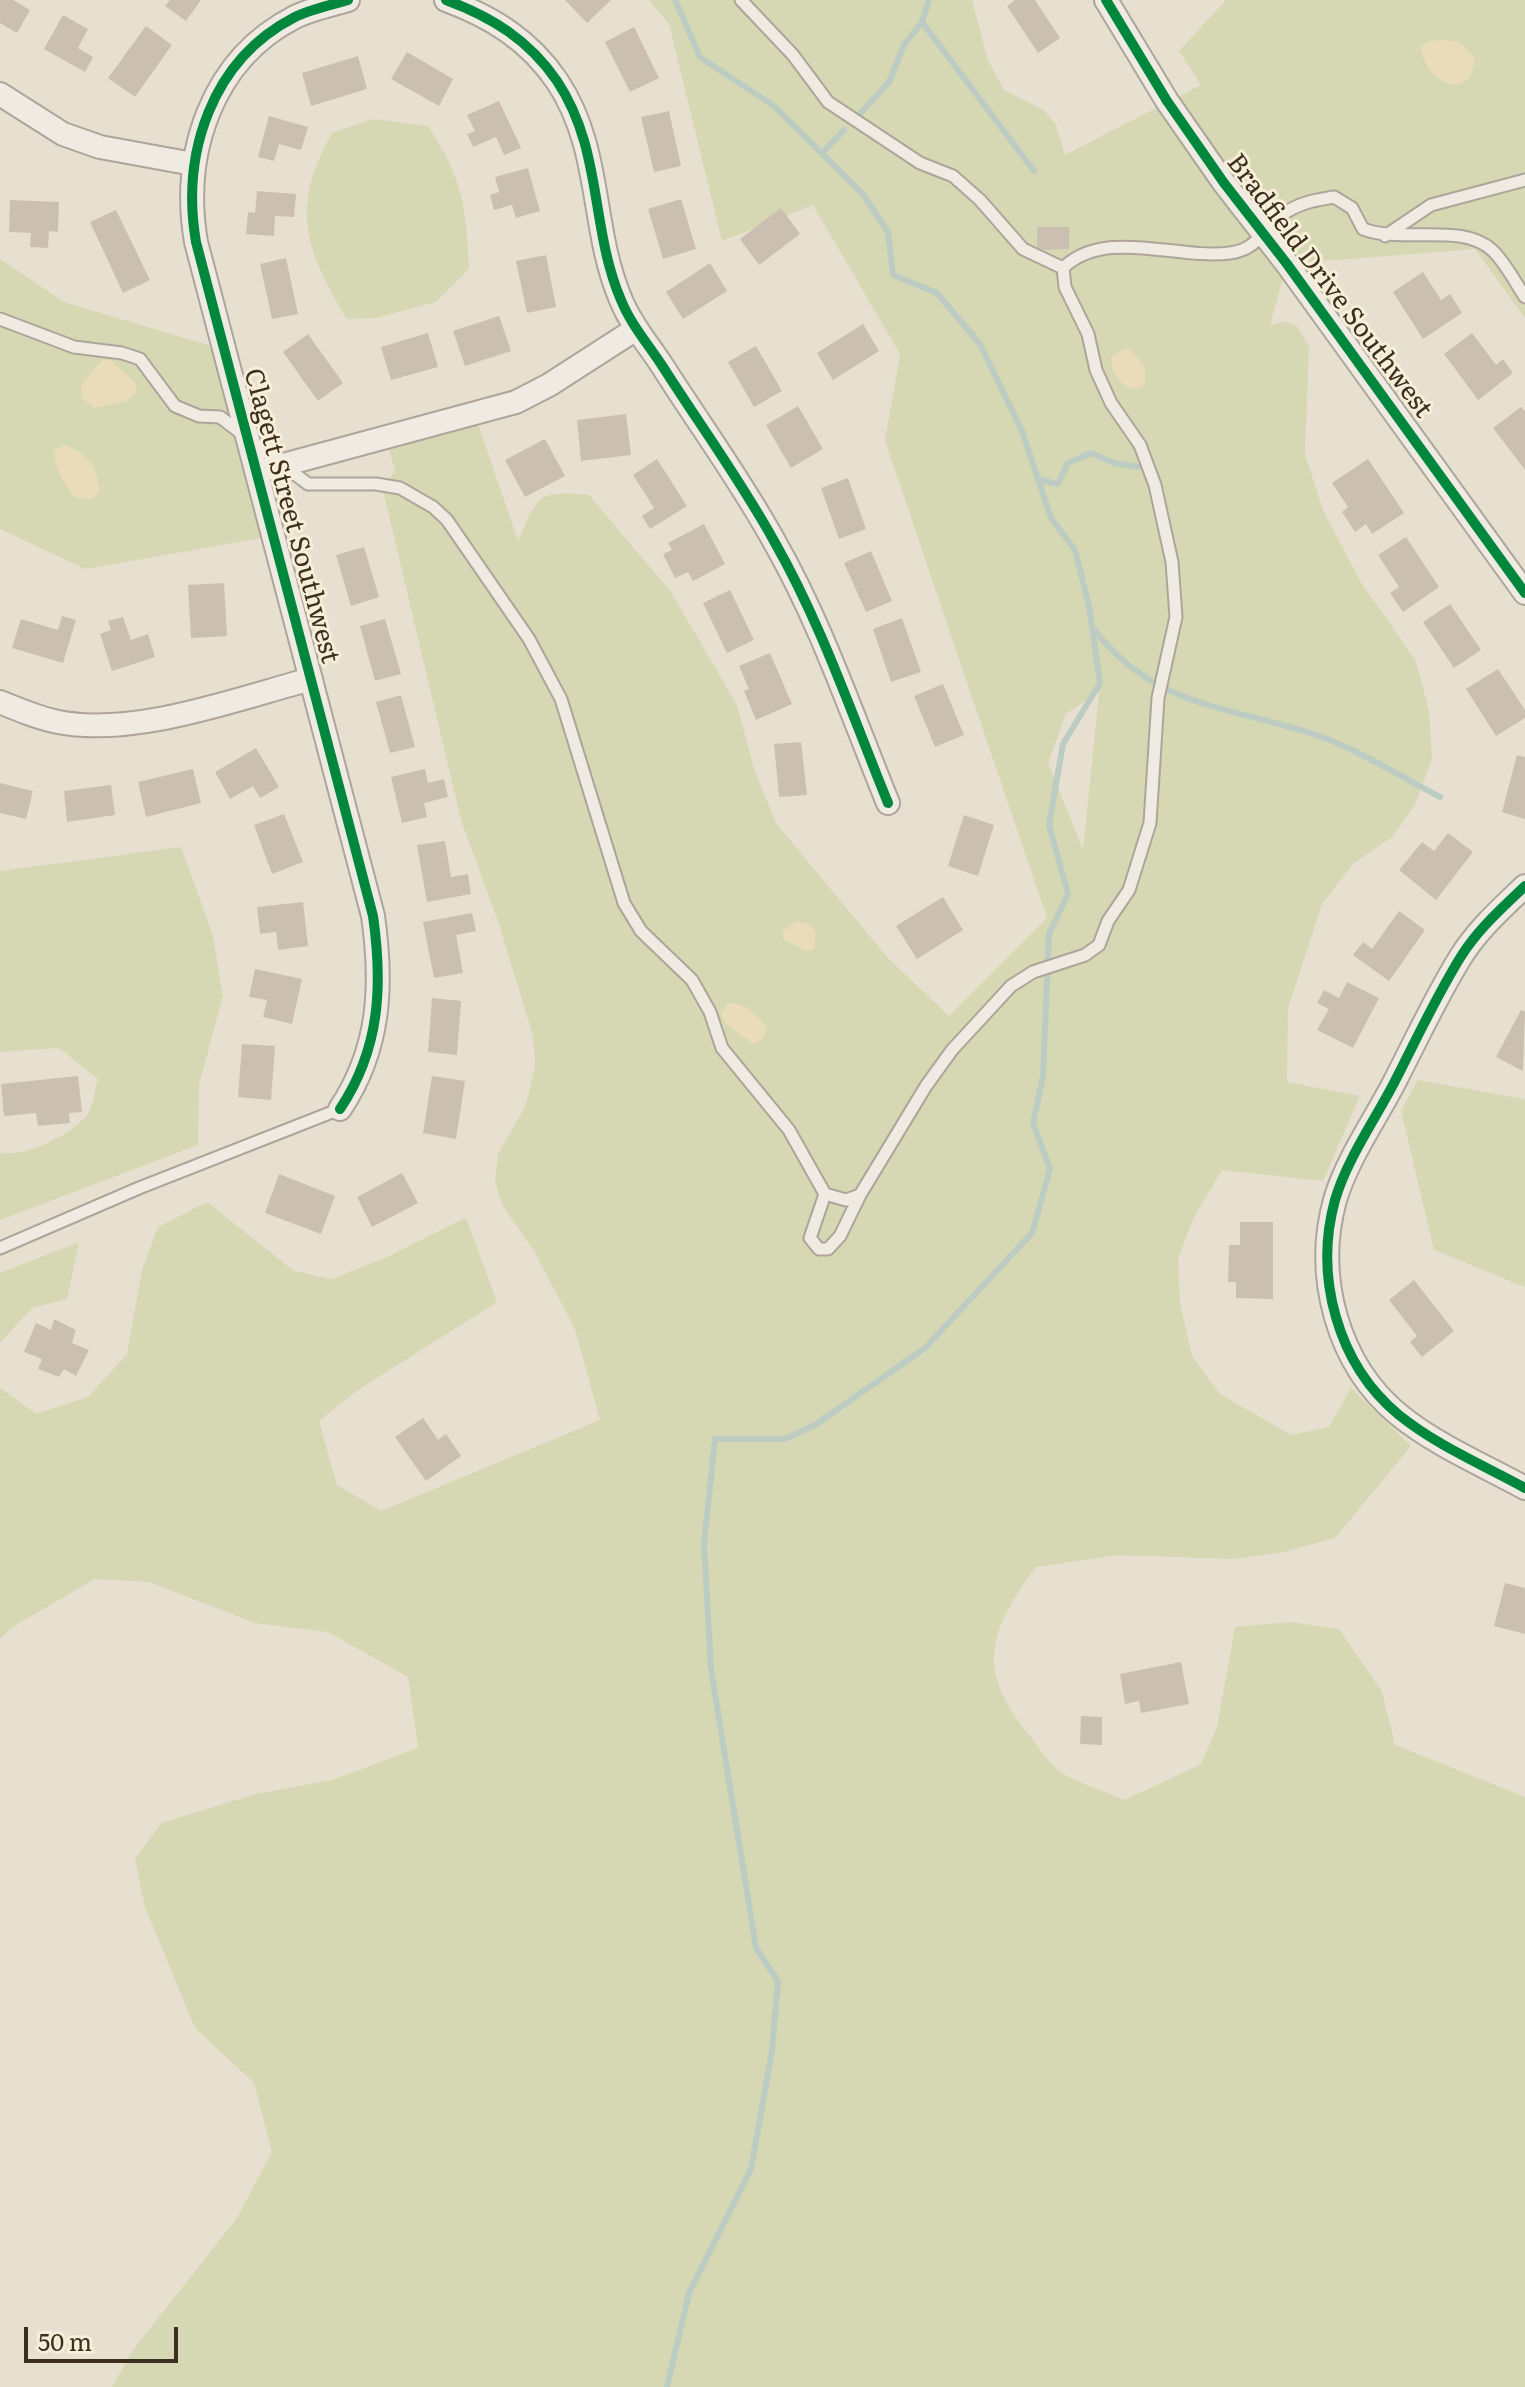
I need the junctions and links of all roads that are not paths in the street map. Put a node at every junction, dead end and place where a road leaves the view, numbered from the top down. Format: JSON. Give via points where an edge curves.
{"nodes":[{"id":1,"x":348,"y":0,"type":"edge"},
{"id":2,"x":446,"y":0,"type":"edge"},
{"id":3,"x":741,"y":0,"type":"edge"},
{"id":4,"x":1106,"y":0,"type":"edge"},
{"id":5,"x":293,"y":8,"type":"edge"},
{"id":6,"x":0,"y":94,"type":"edge"},
{"id":7,"x":193,"y":164,"type":"junction"},
{"id":8,"x":1525,"y":180,"type":"edge"},
{"id":9,"x":1264,"y":234,"type":"junction"},
{"id":10,"x":1385,"y":237,"type":"junction"},
{"id":11,"x":1063,"y":268,"type":"junction"},
{"id":12,"x":1525,"y":297,"type":"edge"},
{"id":13,"x":0,"y":319,"type":"edge"},
{"id":14,"x":636,"y":329,"type":"junction"},
{"id":15,"x":248,"y":439,"type":"junction"},
{"id":16,"x":286,"y":465,"type":"junction"},
{"id":17,"x":257,"y":472,"type":"junction"},
{"id":18,"x":1525,"y":593,"type":"edge"},
{"id":19,"x":311,"y":679,"type":"junction"},
{"id":20,"x":0,"y":702,"type":"edge"},
{"id":21,"x":888,"y":803,"type":"dead end"},
{"id":22,"x":1525,"y":886,"type":"edge"},
{"id":23,"x":340,"y":1109,"type":"joint"},
{"id":24,"x":825,"y":1194,"type":"junction"},
{"id":25,"x":860,"y":1195,"type":"junction"},
{"id":26,"x":0,"y":1248,"type":"edge"},
{"id":27,"x":1525,"y":1488,"type":"edge"}],
"edges":[{"from":1,"to":5,"type":"street","name":"Clagett Street Southwest"},
{"from":2,"to":14,"type":"street","via":[[502,25],[530,47],[570,104],[590,158],[613,279]]},
{"from":3,"to":11,"type":"lane","via":[[828,102],[920,163],[953,176],[1023,249]]},
{"from":4,"to":9,"type":"street","name":"Bradfield Drive Southwest","via":[[1167,101]]},
{"from":5,"to":7,"type":"street","name":"Clagett Street Southwest","via":[[238,61],[210,106]]},
{"from":6,"to":7,"type":"street","via":[[75,138]]},
{"from":7,"to":15,"type":"street","name":"Clagett Street Southwest","via":[[196,242]]},
{"from":8,"to":10,"type":"lane","via":[[1431,205]]},
{"from":9,"to":10,"type":"lane","via":[[1304,202],[1334,197],[1352,208],[1363,229]]},
{"from":9,"to":11,"type":"lane","via":[[1251,248],[1228,253],[1100,247],[1076,256]]},
{"from":9,"to":18,"type":"street","name":"Bradfield Drive Southwest"},
{"from":10,"to":12,"type":"lane","via":[[1470,236],[1493,251]]},
{"from":11,"to":25,"type":"lane","via":[[1096,370],[1140,445],[1155,485],[1172,562],[1176,617],[1158,698],[1150,823],[1129,890],[1099,945],[1011,986],[952,1050]]},
{"from":13,"to":15,"type":"lane","via":[[64,344],[140,359],[175,406],[199,416],[220,417]]},
{"from":14,"to":16,"type":"street","via":[[516,402]]},
{"from":14,"to":21,"type":"street","via":[[774,540],[808,607]]},
{"from":15,"to":16,"type":"lane"},
{"from":15,"to":17,"type":"street","name":"Clagett Street Southwest"},
{"from":16,"to":17,"type":"street"},
{"from":16,"to":24,"type":"lane","via":[[308,484],[400,488],[447,520],[529,639],[561,699],[624,903],[641,931],[692,980],[722,1048],[789,1130]]},
{"from":17,"to":19,"type":"street","name":"Clagett Street Southwest"},
{"from":19,"to":20,"type":"street","via":[[193,710],[99,725],[60,722]]},
{"from":19,"to":23,"type":"street","name":"Clagett Street Southwest","via":[[373,916],[378,954],[372,1037],[365,1063]]},
{"from":22,"to":27,"type":"street","via":[[1461,956],[1352,1161],[1336,1197],[1327,1255],[1334,1313],[1344,1341],[1375,1390],[1424,1433]]},
{"from":23,"to":26,"type":"lane"},
{"from":24,"to":25,"type":"lane","via":[[846,1200]]},
{"from":24,"to":25,"type":"lane","via":[[810,1238],[819,1249],[828,1249],[840,1236]]}]}
